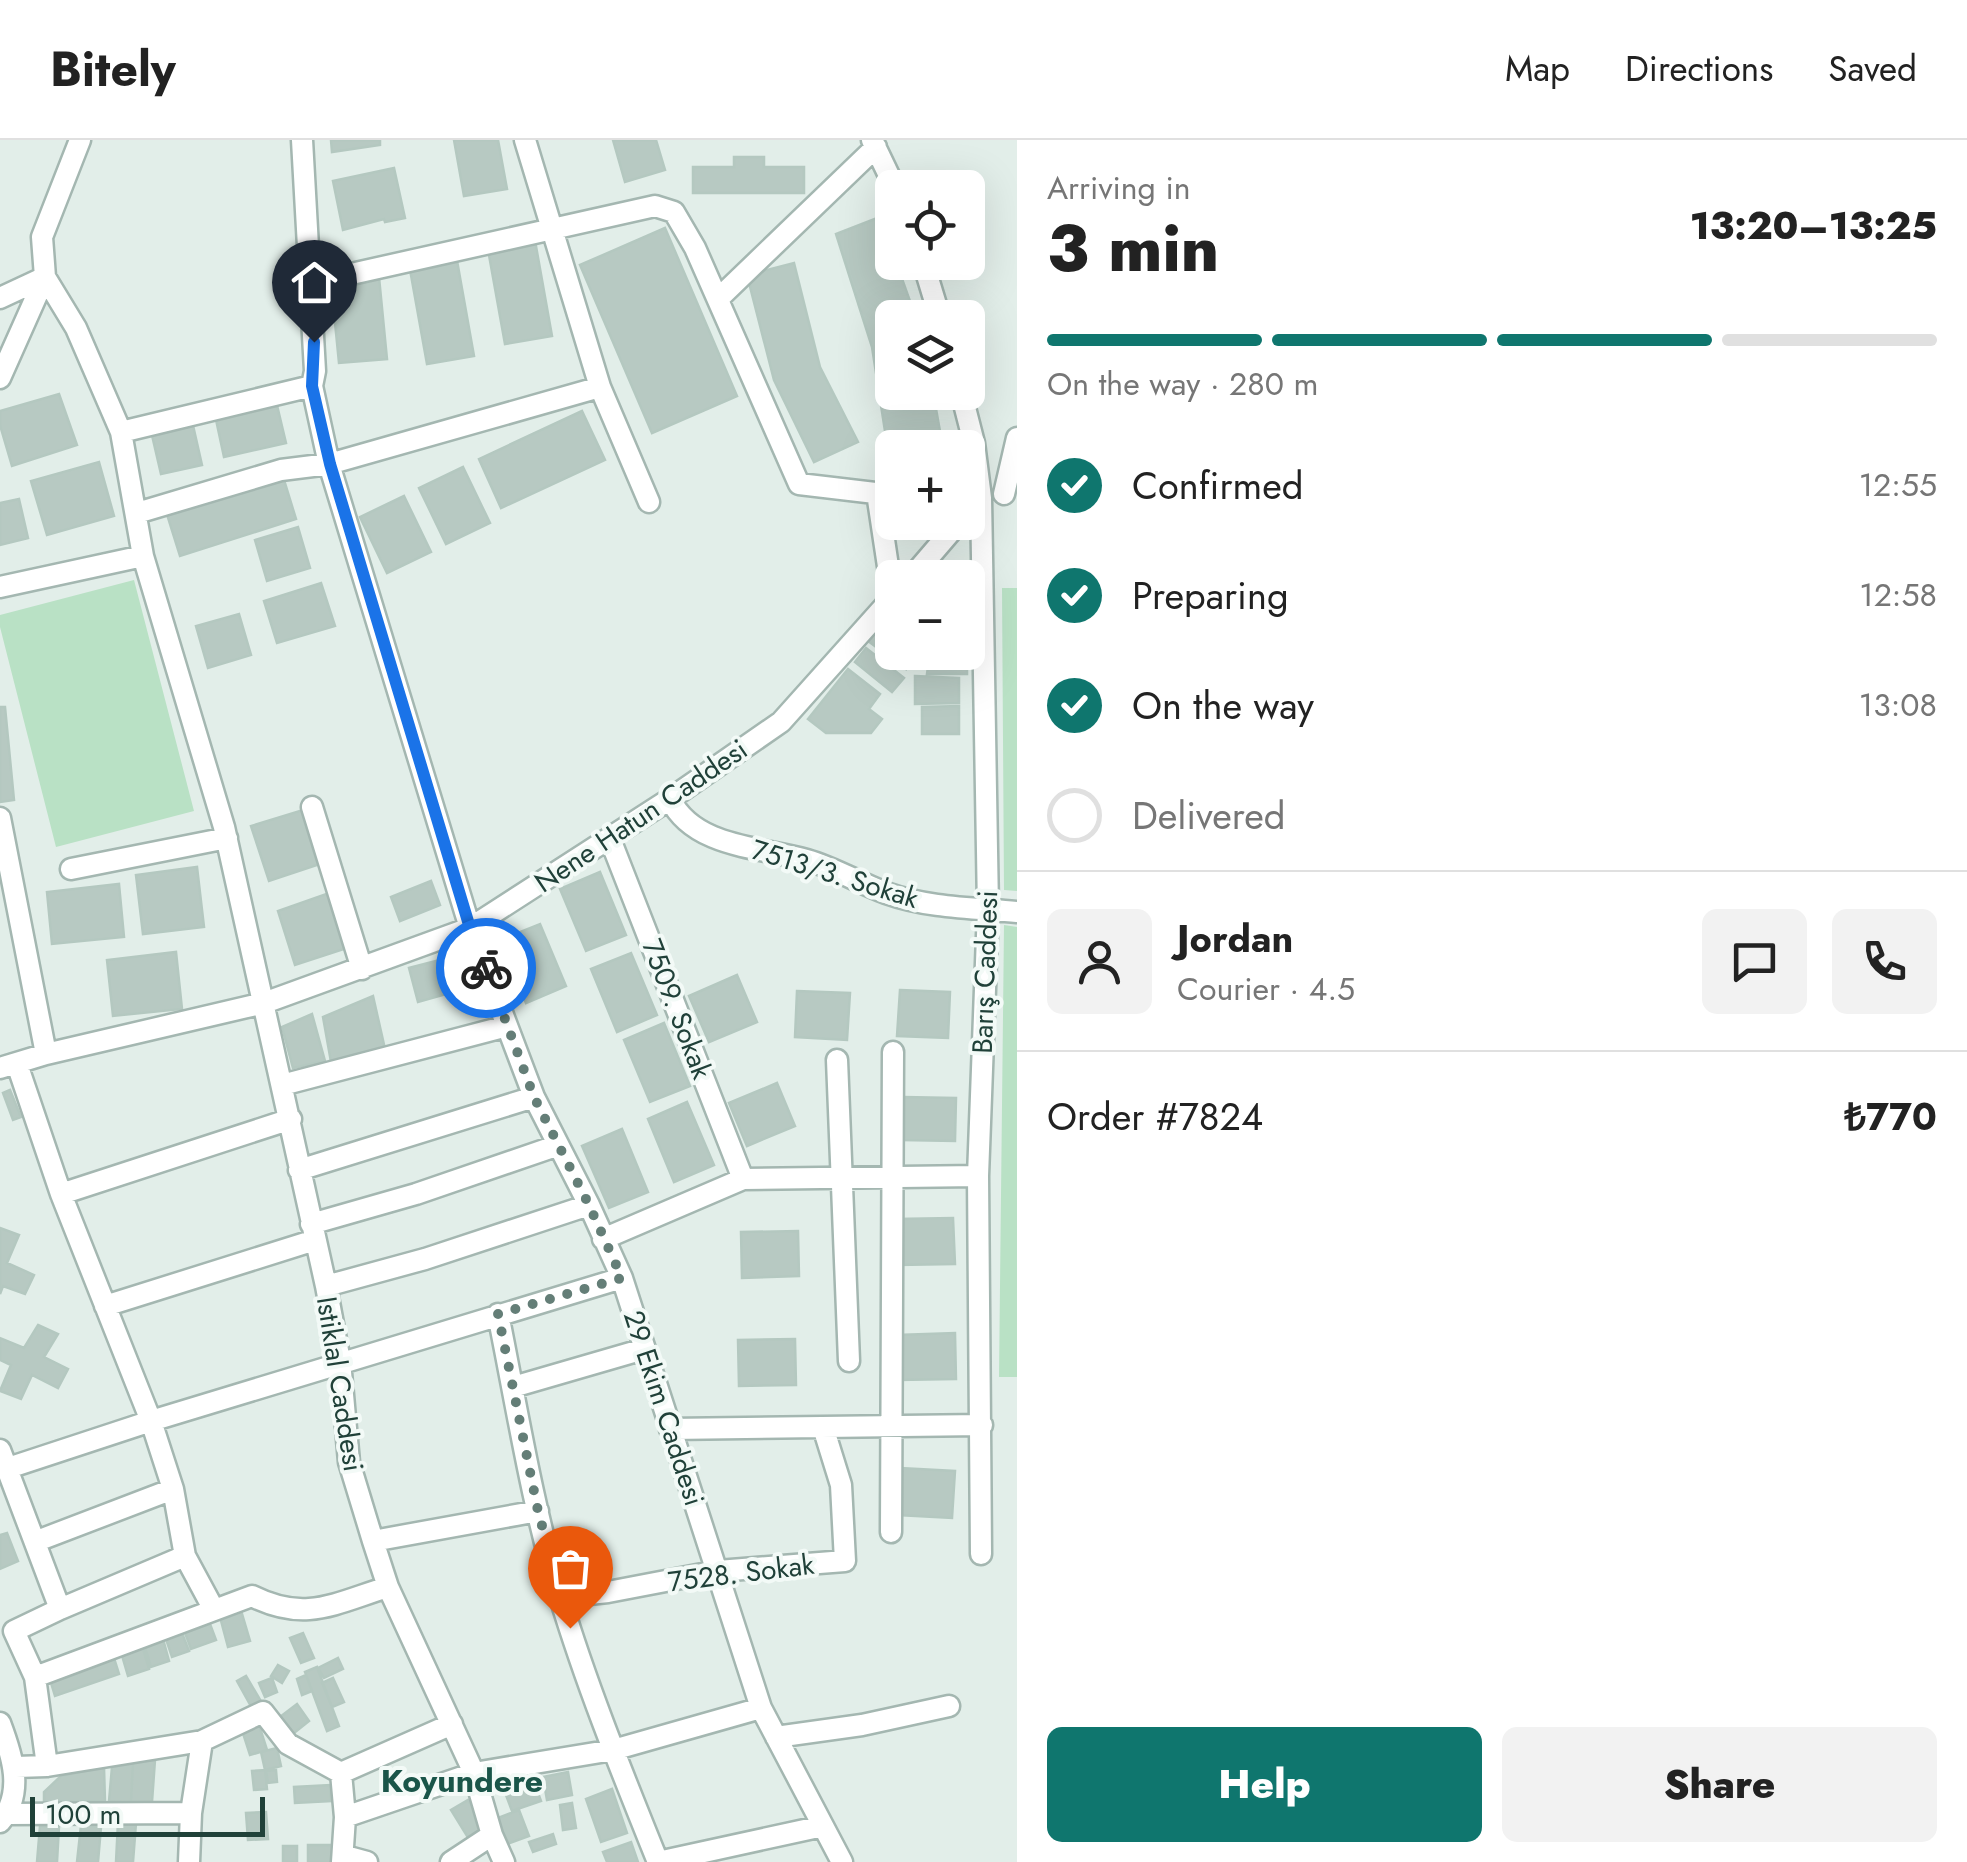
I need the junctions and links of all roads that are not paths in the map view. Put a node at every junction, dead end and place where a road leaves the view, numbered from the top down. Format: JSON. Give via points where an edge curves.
{"nodes":[{"id":1,"x":80,"y":140,"type":"edge"},
{"id":2,"x":302,"y":140,"type":"edge"},
{"id":3,"x":525,"y":140,"type":"edge"},
{"id":4,"x":874,"y":143,"type":"edge"},
{"id":5,"x":887,"y":170,"type":"edge"},
{"id":6,"x":552,"y":228,"type":"junction"},
{"id":7,"x":44,"y":277,"type":"junction"},
{"id":8,"x":310,"y":283,"type":"junction"},
{"id":9,"x":0,"y":298,"type":"edge"},
{"id":10,"x":718,"y":299,"type":"junction"},
{"id":11,"x":0,"y":378,"type":"edge"},
{"id":12,"x":312,"y":386,"type":"junction"},
{"id":13,"x":600,"y":387,"type":"junction"},
{"id":14,"x":121,"y":432,"type":"junction"},
{"id":15,"x":1017,"y":438,"type":"edge"},
{"id":16,"x":330,"y":464,"type":"junction"},
{"id":17,"x":875,"y":493,"type":"edge"},
{"id":18,"x":1011,"y":494,"type":"edge"},
{"id":19,"x":649,"y":502,"type":"dead end"},
{"id":20,"x":985,"y":502,"type":"edge"},
{"id":21,"x":136,"y":512,"type":"junction"},
{"id":22,"x":944,"y":540,"type":"edge"},
{"id":23,"x":975,"y":540,"type":"edge"},
{"id":24,"x":143,"y":556,"type":"junction"},
{"id":25,"x":926,"y":560,"type":"edge"},
{"id":26,"x":0,"y":587,"type":"edge"},
{"id":27,"x":875,"y":615,"type":"edge"},
{"id":28,"x":670,"y":799,"type":"junction"},
{"id":29,"x":312,"y":807,"type":"dead end"},
{"id":30,"x":0,"y":818,"type":"edge"},
{"id":31,"x":227,"y":838,"type":"junction"},
{"id":32,"x":610,"y":839,"type":"junction"},
{"id":33,"x":71,"y":870,"type":"dead end"},
{"id":34,"x":988,"y":910,"type":"junction"},
{"id":35,"x":1017,"y":912,"type":"edge"},
{"id":36,"x":470,"y":928,"type":"junction"},
{"id":37,"x":362,"y":969,"type":"junction"},
{"id":38,"x":264,"y":1003,"type":"junction"},
{"id":39,"x":508,"y":1026,"type":"junction"},
{"id":40,"x":893,"y":1052,"type":"dead end"},
{"id":41,"x":46,"y":1054,"type":"junction"},
{"id":42,"x":837,"y":1060,"type":"dead end"},
{"id":43,"x":8,"y":1066,"type":"edge"},
{"id":44,"x":282,"y":1085,"type":"junction"},
{"id":45,"x":534,"y":1097,"type":"junction"},
{"id":46,"x":291,"y":1119,"type":"junction"},
{"id":47,"x":556,"y":1146,"type":"junction"},
{"id":48,"x":299,"y":1170,"type":"junction"},
{"id":49,"x":978,"y":1176,"type":"junction"},
{"id":50,"x":891,"y":1177,"type":"junction"},
{"id":51,"x":842,"y":1178,"type":"junction"},
{"id":52,"x":743,"y":1180,"type":"junction"},
{"id":53,"x":61,"y":1194,"type":"junction"},
{"id":54,"x":589,"y":1205,"type":"junction"},
{"id":55,"x":313,"y":1232,"type":"junction"},
{"id":56,"x":603,"y":1240,"type":"junction"},
{"id":57,"x":622,"y":1278,"type":"junction"},
{"id":58,"x":326,"y":1286,"type":"junction"},
{"id":59,"x":105,"y":1306,"type":"junction"},
{"id":60,"x":498,"y":1314,"type":"junction"},
{"id":61,"x":644,"y":1349,"type":"junction"},
{"id":62,"x":340,"y":1361,"type":"junction"},
{"id":63,"x":849,"y":1361,"type":"dead end"},
{"id":64,"x":513,"y":1387,"type":"junction"},
{"id":65,"x":151,"y":1421,"type":"junction"},
{"id":66,"x":982,"y":1425,"type":"junction"},
{"id":67,"x":893,"y":1426,"type":"junction"},
{"id":68,"x":823,"y":1427,"type":"junction"},
{"id":69,"x":670,"y":1430,"type":"junction"},
{"id":70,"x":4,"y":1459,"type":"edge"},
{"id":71,"x":173,"y":1489,"type":"junction"},
{"id":72,"x":538,"y":1511,"type":"junction"},
{"id":73,"x":891,"y":1532,"type":"dead end"},
{"id":74,"x":373,"y":1541,"type":"junction"},
{"id":75,"x":37,"y":1542,"type":"junction"},
{"id":76,"x":981,"y":1554,"type":"dead end"},
{"id":77,"x":185,"y":1556,"type":"junction"},
{"id":78,"x":718,"y":1571,"type":"junction"},
{"id":79,"x":388,"y":1587,"type":"junction"},
{"id":80,"x":560,"y":1597,"type":"junction"},
{"id":81,"x":213,"y":1608,"type":"junction"},
{"id":82,"x":60,"y":1609,"type":"junction"},
{"id":83,"x":7,"y":1632,"type":"edge"},
{"id":84,"x":35,"y":1676,"type":"junction"},
{"id":85,"x":950,"y":1706,"type":"dead end"},
{"id":86,"x":761,"y":1708,"type":"junction"},
{"id":87,"x":0,"y":1723,"type":"edge"},
{"id":88,"x":452,"y":1724,"type":"junction"},
{"id":89,"x":776,"y":1737,"type":"junction"},
{"id":90,"x":202,"y":1741,"type":"junction"},
{"id":91,"x":613,"y":1750,"type":"junction"},
{"id":92,"x":48,"y":1766,"type":"junction"},
{"id":93,"x":16,"y":1768,"type":"junction"},
{"id":94,"x":340,"y":1773,"type":"junction"},
{"id":95,"x":474,"y":1773,"type":"junction"},
{"id":96,"x":191,"y":1813,"type":"junction"},
{"id":97,"x":344,"y":1817,"type":"junction"},
{"id":98,"x":4,"y":1818,"type":"edge"},
{"id":99,"x":823,"y":1826,"type":"junction"},
{"id":100,"x":492,"y":1835,"type":"junction"},
{"id":101,"x":344,"y":1859,"type":"edge"},
{"id":102,"x":188,"y":1862,"type":"edge"},
{"id":103,"x":367,"y":1862,"type":"edge"},
{"id":104,"x":451,"y":1862,"type":"edge"},
{"id":105,"x":504,"y":1862,"type":"edge"},
{"id":106,"x":658,"y":1862,"type":"edge"},
{"id":107,"x":842,"y":1862,"type":"edge"}],
"edges":[{"from":1,"to":7,"type":"street","via":[[42,237]]},
{"from":2,"to":8,"type":"street","name":"29 Ekim Caddesi"},
{"from":3,"to":6,"type":"street"},
{"from":4,"to":5,"type":"street"},
{"from":4,"to":10,"type":"street"},
{"from":6,"to":8,"type":"street"},
{"from":6,"to":10,"type":"street","via":[[655,206],[674,212]]},
{"from":6,"to":13,"type":"street"},
{"from":7,"to":9,"type":"street"},
{"from":7,"to":11,"type":"street"},
{"from":7,"to":14,"type":"street","name":"Istiklal Caddesi","via":[[76,328]]},
{"from":8,"to":12,"type":"street","name":"29 Ekim Caddesi"},
{"from":10,"to":17,"type":"street","via":[[799,484]]},
{"from":12,"to":14,"type":"street"},
{"from":12,"to":16,"type":"street","name":"29 Ekim Caddesi"},
{"from":13,"to":16,"type":"street"},
{"from":13,"to":19,"type":"street"},
{"from":14,"to":21,"type":"street","name":"Istiklal Caddesi"},
{"from":15,"to":18,"type":"street"},
{"from":16,"to":21,"type":"street","via":[[280,470]]},
{"from":16,"to":36,"type":"street","name":"29 Ekim Caddesi"},
{"from":18,"to":20,"type":"street"},
{"from":21,"to":24,"type":"street","name":"Istiklal Caddesi"},
{"from":22,"to":25,"type":"street"},
{"from":23,"to":34,"type":"street","name":"Barış Caddesi"},
{"from":24,"to":26,"type":"street"},
{"from":24,"to":31,"type":"street","name":"Istiklal Caddesi"},
{"from":27,"to":28,"type":"street","name":"Nene Hatun Caddesi","via":[[781,722]]},
{"from":28,"to":32,"type":"street","name":"Nene Hatun Caddesi"},
{"from":28,"to":34,"type":"street","name":"7513/3. Sokak","via":[[696,830],[830,868],[888,894]]},
{"from":29,"to":37,"type":"street"},
{"from":30,"to":41,"type":"street"},
{"from":31,"to":33,"type":"street"},
{"from":31,"to":38,"type":"street","name":"Istiklal Caddesi"},
{"from":32,"to":36,"type":"street","name":"Nene Hatun Caddesi"},
{"from":32,"to":52,"type":"street","name":"7509. Sokak"},
{"from":34,"to":35,"type":"street","name":"7513/3. Sokak"},
{"from":34,"to":49,"type":"street","name":"Barış Caddesi"},
{"from":36,"to":37,"type":"street","name":"Nene Hatun Caddesi"},
{"from":36,"to":39,"type":"street","name":"29 Ekim Caddesi"},
{"from":37,"to":38,"type":"street","name":"Nene Hatun Caddesi"},
{"from":38,"to":41,"type":"street","name":"Nene Hatun Caddesi"},
{"from":38,"to":44,"type":"street","name":"Istiklal Caddesi"},
{"from":39,"to":44,"type":"street"},
{"from":39,"to":45,"type":"street","name":"29 Ekim Caddesi"},
{"from":40,"to":50,"type":"street"},
{"from":41,"to":43,"type":"street","name":"Nene Hatun Caddesi"},
{"from":42,"to":51,"type":"street"},
{"from":43,"to":53,"type":"street"},
{"from":44,"to":46,"type":"street","name":"Istiklal Caddesi"},
{"from":45,"to":47,"type":"street","name":"29 Ekim Caddesi"},
{"from":45,"to":48,"type":"street"},
{"from":46,"to":48,"type":"street","name":"Istiklal Caddesi"},
{"from":46,"to":53,"type":"street"},
{"from":47,"to":54,"type":"street","name":"29 Ekim Caddesi"},
{"from":47,"to":55,"type":"street"},
{"from":48,"to":55,"type":"street","name":"Istiklal Caddesi"},
{"from":49,"to":50,"type":"street"},
{"from":49,"to":66,"type":"street","name":"Barış Caddesi"},
{"from":50,"to":51,"type":"street"},
{"from":50,"to":67,"type":"street"},
{"from":51,"to":52,"type":"street"},
{"from":51,"to":63,"type":"street"},
{"from":52,"to":56,"type":"street"},
{"from":53,"to":59,"type":"street"},
{"from":54,"to":56,"type":"street","name":"29 Ekim Caddesi"},
{"from":54,"to":58,"type":"street"},
{"from":55,"to":58,"type":"street","name":"Istiklal Caddesi"},
{"from":55,"to":59,"type":"street"},
{"from":56,"to":57,"type":"street","name":"29 Ekim Caddesi"},
{"from":57,"to":60,"type":"street"},
{"from":57,"to":61,"type":"street","name":"29 Ekim Caddesi"},
{"from":58,"to":62,"type":"street","name":"Istiklal Caddesi"},
{"from":59,"to":65,"type":"street"},
{"from":60,"to":62,"type":"street"},
{"from":60,"to":64,"type":"street"},
{"from":61,"to":64,"type":"street"},
{"from":61,"to":69,"type":"street","name":"29 Ekim Caddesi"},
{"from":62,"to":65,"type":"street"},
{"from":62,"to":74,"type":"street","name":"Istiklal Caddesi","via":[[348,1462]]},
{"from":64,"to":72,"type":"street"},
{"from":65,"to":70,"type":"street"},
{"from":65,"to":71,"type":"street"},
{"from":66,"to":67,"type":"street"},
{"from":66,"to":76,"type":"street","name":"Barış Caddesi"},
{"from":67,"to":68,"type":"street"},
{"from":67,"to":73,"type":"street"},
{"from":68,"to":69,"type":"street"},
{"from":68,"to":78,"type":"street","name":"7528. Sokak","via":[[841,1485],[845,1561]]},
{"from":69,"to":78,"type":"street","name":"29 Ekim Caddesi"},
{"from":70,"to":75,"type":"street"},
{"from":71,"to":75,"type":"street"},
{"from":71,"to":77,"type":"street"},
{"from":72,"to":74,"type":"street"},
{"from":72,"to":80,"type":"street"},
{"from":74,"to":79,"type":"street","name":"Istiklal Caddesi"},
{"from":75,"to":82,"type":"street"},
{"from":77,"to":81,"type":"street"},
{"from":77,"to":82,"type":"street"},
{"from":78,"to":80,"type":"street","name":"7528. Sokak"},
{"from":78,"to":86,"type":"street","name":"29 Ekim Caddesi"},
{"from":79,"to":81,"type":"street","via":[[309,1611],[275,1608],[252,1596]]},
{"from":79,"to":88,"type":"street","name":"Istiklal Caddesi"},
{"from":80,"to":91,"type":"street"},
{"from":81,"to":84,"type":"street"},
{"from":82,"to":83,"type":"street"},
{"from":83,"to":84,"type":"street"},
{"from":84,"to":92,"type":"street"},
{"from":85,"to":89,"type":"street"},
{"from":86,"to":89,"type":"street","name":"29 Ekim Caddesi"},
{"from":86,"to":91,"type":"street"},
{"from":87,"to":93,"type":"street"},
{"from":88,"to":94,"type":"street"},
{"from":88,"to":95,"type":"street","name":"Istiklal Caddesi"},
{"from":89,"to":99,"type":"street","name":"29 Ekim Caddesi"},
{"from":90,"to":92,"type":"street"},
{"from":90,"to":94,"type":"street","via":[[263,1712],[288,1744]]},
{"from":90,"to":96,"type":"street"},
{"from":91,"to":95,"type":"street"},
{"from":91,"to":106,"type":"street"},
{"from":92,"to":93,"type":"street"},
{"from":93,"to":98,"type":"street"},
{"from":94,"to":97,"type":"street"},
{"from":95,"to":97,"type":"street"},
{"from":95,"to":100,"type":"street","name":"Istiklal Caddesi"},
{"from":96,"to":98,"type":"street"},
{"from":96,"to":102,"type":"street"},
{"from":97,"to":101,"type":"street"},
{"from":99,"to":106,"type":"street"},
{"from":99,"to":107,"type":"street","name":"29 Ekim Caddesi"},
{"from":100,"to":104,"type":"street"},
{"from":100,"to":105,"type":"street","name":"Istiklal Caddesi"},
{"from":101,"to":103,"type":"street"}]}
